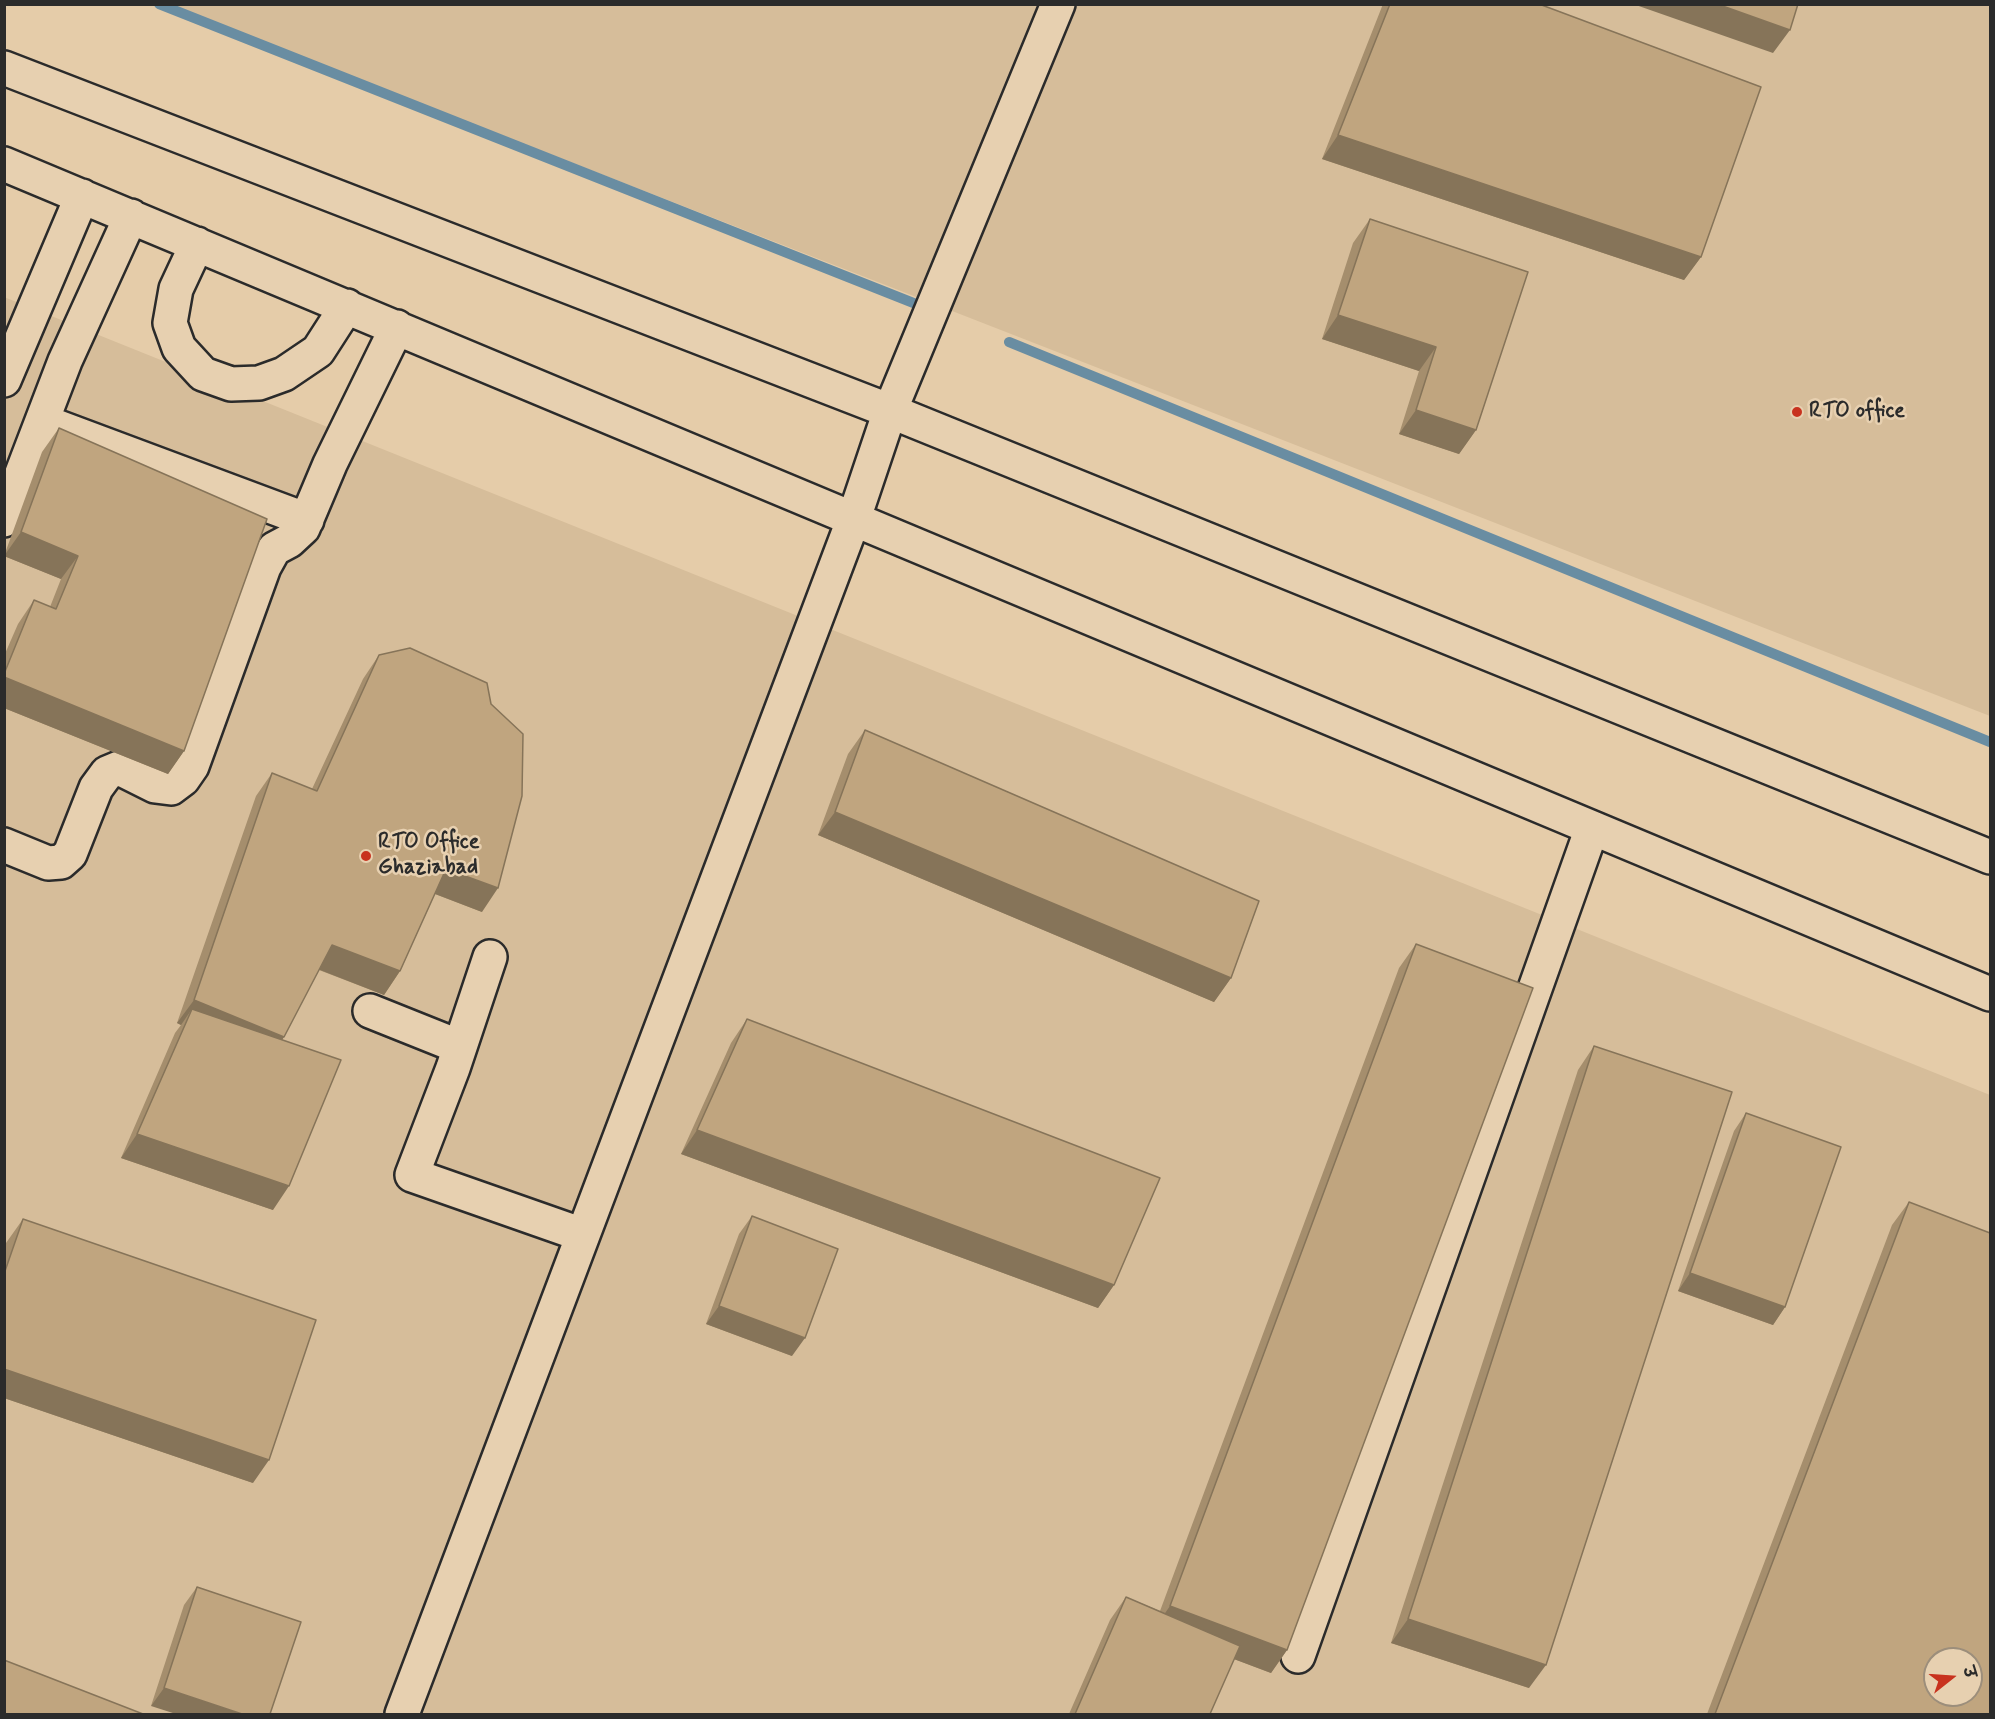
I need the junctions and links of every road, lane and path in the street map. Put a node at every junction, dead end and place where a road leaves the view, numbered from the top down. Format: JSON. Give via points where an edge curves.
{"nodes":[{"id":1,"x":1058,"y":4,"type":"edge"},
{"id":2,"x":4,"y":68,"type":"edge"},
{"id":3,"x":4,"y":164,"type":"edge"},
{"id":4,"x":82,"y":196,"type":"junction"},
{"id":5,"x":131,"y":216,"type":"junction"},
{"id":6,"x":197,"y":244,"type":"junction"},
{"id":7,"x":346,"y":306,"type":"junction"},
{"id":8,"x":397,"y":327,"type":"junction"},
{"id":9,"x":4,"y":380,"type":"edge"},
{"id":10,"x":890,"y":411,"type":"junction"},
{"id":11,"x":42,"y":421,"type":"junction"},
{"id":12,"x":854,"y":518,"type":"junction"},
{"id":13,"x":4,"y":520,"type":"edge"},
{"id":14,"x":307,"y":520,"type":"junction"},
{"id":15,"x":1592,"y":828,"type":"junction"},
{"id":16,"x":4,"y":845,"type":"edge"},
{"id":17,"x":1990,"y":857,"type":"edge"},
{"id":18,"x":490,"y":957,"type":"dead end"},
{"id":19,"x":1990,"y":994,"type":"edge"},
{"id":20,"x":370,"y":1011,"type":"dead end"},
{"id":21,"x":460,"y":1047,"type":"junction"},
{"id":22,"x":583,"y":1235,"type":"junction"},
{"id":23,"x":1298,"y":1656,"type":"edge"},
{"id":24,"x":402,"y":1714,"type":"edge"}],
"edges":[{"from":1,"to":10,"type":"street"},
{"from":2,"to":10,"type":"street"},
{"from":3,"to":4,"type":"street"},
{"from":4,"to":5,"type":"street"},
{"from":4,"to":9,"type":"street"},
{"from":5,"to":6,"type":"street"},
{"from":5,"to":11,"type":"street"},
{"from":6,"to":7,"type":"street"},
{"from":6,"to":7,"type":"street","via":[[176,289],[170,323],[179,348],[203,374],[231,384],[259,382],[284,374],[318,351]]},
{"from":7,"to":8,"type":"street"},
{"from":8,"to":12,"type":"street"},
{"from":8,"to":14,"type":"street"},
{"from":10,"to":12,"type":"street"},
{"from":10,"to":17,"type":"street"},
{"from":11,"to":13,"type":"street"},
{"from":11,"to":14,"type":"street"},
{"from":12,"to":15,"type":"street"},
{"from":12,"to":22,"type":"street"},
{"from":14,"to":16,"type":"street","via":[[289,541],[274,549],[264,567],[192,766],[183,779],[171,788],[155,786],[119,768],[107,773],[96,788],[70,854],[61,862],[48,863]]},
{"from":15,"to":19,"type":"street"},
{"from":15,"to":23,"type":"street"},
{"from":18,"to":21,"type":"street"},
{"from":20,"to":21,"type":"street"},
{"from":21,"to":22,"type":"street","via":[[412,1175]]},
{"from":22,"to":24,"type":"street"}]}
